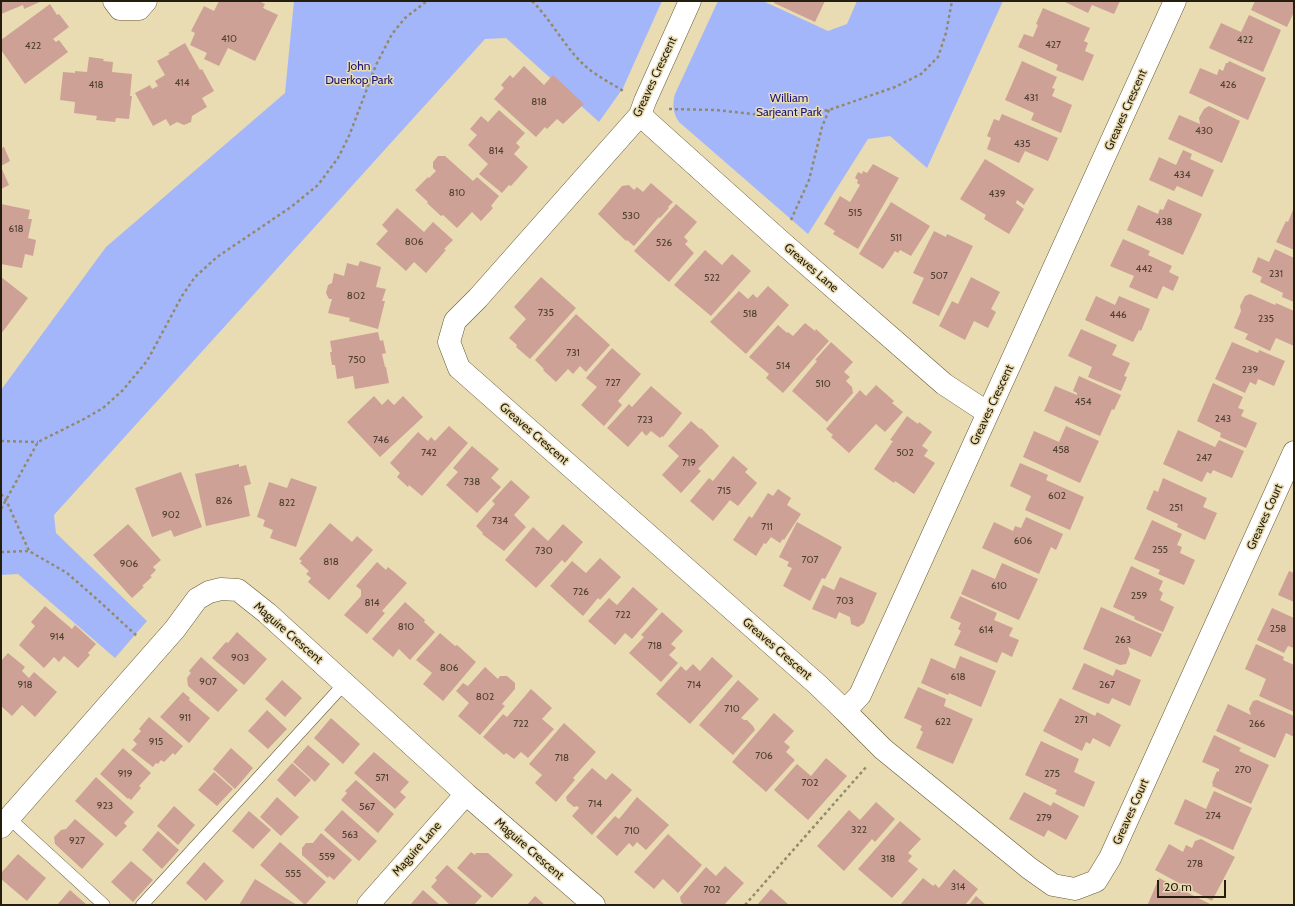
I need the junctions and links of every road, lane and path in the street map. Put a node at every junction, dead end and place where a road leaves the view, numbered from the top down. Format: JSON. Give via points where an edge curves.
{"nodes":[{"id":1,"x":114,"y":1,"type":"edge"},
{"id":2,"x":146,"y":1,"type":"edge"},
{"id":3,"x":427,"y":1,"type":"edge"},
{"id":4,"x":532,"y":1,"type":"edge"},
{"id":5,"x":690,"y":1,"type":"edge"},
{"id":6,"x":952,"y":1,"type":"edge"},
{"id":7,"x":1176,"y":1,"type":"edge"},
{"id":8,"x":642,"y":108,"type":"junction"},
{"id":9,"x":829,"y":110,"type":"junction"},
{"id":10,"x":788,"y":224,"type":"dead end"},
{"id":11,"x":988,"y":413,"type":"junction"},
{"id":12,"x":1,"y":441,"type":"edge"},
{"id":13,"x":38,"y":442,"type":"junction"},
{"id":14,"x":1294,"y":452,"type":"edge"},
{"id":15,"x":1,"y":494,"type":"edge"},
{"id":16,"x":6,"y":500,"type":"junction"},
{"id":17,"x":1,"y":510,"type":"edge"},
{"id":18,"x":29,"y":551,"type":"junction"},
{"id":19,"x":1,"y":552,"type":"edge"},
{"id":20,"x":140,"y":639,"type":"dead end"},
{"id":21,"x":345,"y":683,"type":"junction"},
{"id":22,"x":845,"y":711,"type":"junction"},
{"id":23,"x":872,"y":739,"type":"junction"},
{"id":24,"x":466,"y":794,"type":"junction"},
{"id":25,"x":5,"y":822,"type":"edge"},
{"id":26,"x":588,"y":903,"type":"edge"},
{"id":27,"x":104,"y":905,"type":"edge"},
{"id":28,"x":142,"y":905,"type":"edge"},
{"id":29,"x":368,"y":905,"type":"edge"},
{"id":30,"x":745,"y":905,"type":"edge"}],
"edges":[{"from":1,"to":2,"type":"street","via":[[120,9],[139,9]]},
{"from":3,"to":13,"type":"path","via":[[406,18],[392,34],[376,65],[349,136],[338,158],[318,185],[291,207],[217,257],[196,277],[182,296],[147,361],[123,390],[103,408]]},
{"from":4,"to":8,"type":"path","via":[[583,64],[628,94]]},
{"from":5,"to":8,"type":"street","name":"Greaves Crescent"},
{"from":6,"to":9,"type":"path","via":[[946,33],[938,56],[921,74],[895,87]]},
{"from":7,"to":11,"type":"street","name":"Greaves Crescent"},
{"from":8,"to":9,"type":"path","via":[[690,108],[774,115]]},
{"from":8,"to":11,"type":"street","name":"Greaves Lane","via":[[944,384]]},
{"from":8,"to":22,"type":"street","name":"Greaves Crescent","via":[[478,298],[455,321],[449,342],[459,368]]},
{"from":9,"to":10,"type":"path","via":[[822,127],[809,180]]},
{"from":11,"to":22,"type":"street","name":"Greaves Crescent","via":[[860,695]]},
{"from":12,"to":13,"type":"path"},
{"from":13,"to":16,"type":"path"},
{"from":14,"to":23,"type":"street","name":"Greaves Court","via":[[1110,858],[1096,881],[1075,889],[1054,885],[1029,868]]},
{"from":15,"to":16,"type":"path"},
{"from":16,"to":17,"type":"path"},
{"from":16,"to":18,"type":"path"},
{"from":18,"to":19,"type":"path"},
{"from":18,"to":20,"type":"path","via":[[67,573]]},
{"from":21,"to":24,"type":"street","name":"Maguire Crescent"},
{"from":21,"to":25,"type":"street","name":"Maguire Crescent","via":[[238,590],[221,589],[209,592],[197,599],[175,629]]},
{"from":21,"to":28,"type":"lane"},
{"from":22,"to":23,"type":"street","name":"Greaves Court"},
{"from":23,"to":30,"type":"path","via":[[859,755],[869,764]]},
{"from":24,"to":26,"type":"street","name":"Maguire Crescent"},
{"from":24,"to":29,"type":"street","name":"Maguire Lane"},
{"from":25,"to":27,"type":"lane"}]}
